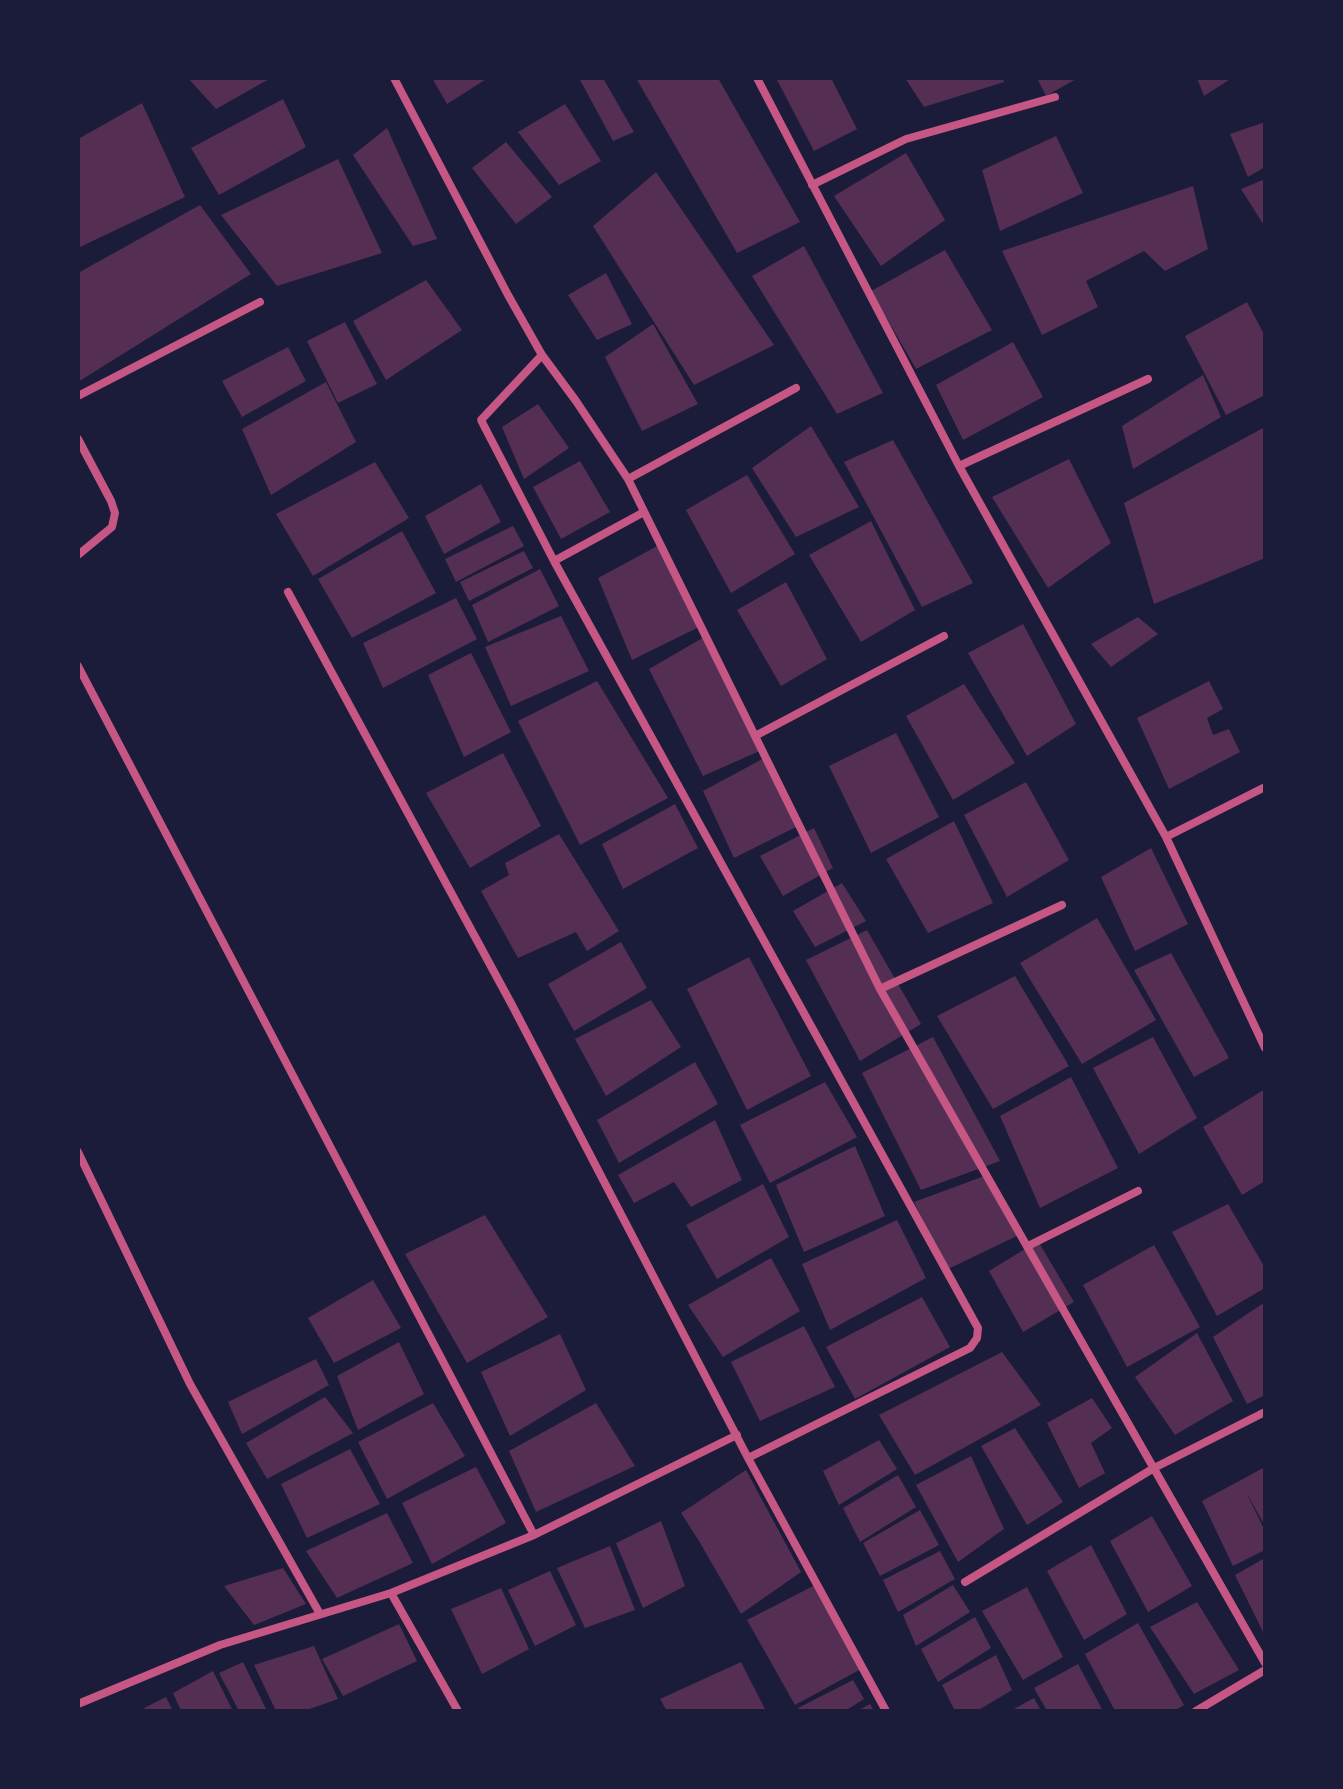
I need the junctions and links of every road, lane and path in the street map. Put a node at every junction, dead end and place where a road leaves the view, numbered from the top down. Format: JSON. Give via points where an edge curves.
{"nodes":[{"id":1,"x":394,"y":78,"type":"edge"},
{"id":2,"x":757,"y":78,"type":"edge"},
{"id":3,"x":1055,"y":97,"type":"dead end"},
{"id":4,"x":812,"y":185,"type":"junction"},
{"id":5,"x":260,"y":302,"type":"dead end"},
{"id":6,"x":542,"y":355,"type":"junction"},
{"id":7,"x":1148,"y":379,"type":"dead end"},
{"id":8,"x":796,"y":388,"type":"dead end"},
{"id":9,"x":78,"y":396,"type":"edge"},
{"id":10,"x":78,"y":439,"type":"edge"},
{"id":11,"x":959,"y":466,"type":"junction"},
{"id":12,"x":628,"y":479,"type":"junction"},
{"id":13,"x":644,"y":512,"type":"junction"},
{"id":14,"x":78,"y":555,"type":"edge"},
{"id":15,"x":554,"y":561,"type":"junction"},
{"id":16,"x":288,"y":592,"type":"dead end"},
{"id":17,"x":944,"y":636,"type":"dead end"},
{"id":18,"x":78,"y":666,"type":"edge"},
{"id":19,"x":755,"y":736,"type":"junction"},
{"id":20,"x":1265,"y":787,"type":"edge"},
{"id":21,"x":1166,"y":837,"type":"junction"},
{"id":22,"x":1062,"y":905,"type":"dead end"},
{"id":23,"x":880,"y":989,"type":"junction"},
{"id":24,"x":1265,"y":1048,"type":"edge"},
{"id":25,"x":78,"y":1152,"type":"edge"},
{"id":26,"x":1138,"y":1191,"type":"dead end"},
{"id":27,"x":1028,"y":1246,"type":"junction"},
{"id":28,"x":1265,"y":1412,"type":"edge"},
{"id":29,"x":737,"y":1435,"type":"junction"},
{"id":30,"x":748,"y":1458,"type":"junction"},
{"id":31,"x":1154,"y":1468,"type":"junction"},
{"id":32,"x":534,"y":1535,"type":"junction"},
{"id":33,"x":965,"y":1582,"type":"dead end"},
{"id":34,"x":391,"y":1593,"type":"junction"},
{"id":35,"x":320,"y":1614,"type":"junction"},
{"id":36,"x":1265,"y":1663,"type":"edge"},
{"id":37,"x":1265,"y":1670,"type":"edge"},
{"id":38,"x":78,"y":1704,"type":"edge"},
{"id":39,"x":458,"y":1711,"type":"edge"},
{"id":40,"x":886,"y":1711,"type":"edge"},
{"id":41,"x":1196,"y":1711,"type":"edge"}],
"edges":[{"from":1,"to":6,"type":"street"},
{"from":2,"to":4,"type":"street"},
{"from":3,"to":4,"type":"street","via":[[906,139]]},
{"from":4,"to":11,"type":"street"},
{"from":5,"to":9,"type":"street"},
{"from":6,"to":12,"type":"street"},
{"from":6,"to":15,"type":"street","via":[[481,420]]},
{"from":7,"to":11,"type":"street"},
{"from":8,"to":12,"type":"street"},
{"from":10,"to":14,"type":"street","via":[[115,513],[112,527]]},
{"from":11,"to":21,"type":"street"},
{"from":12,"to":13,"type":"street"},
{"from":13,"to":15,"type":"street"},
{"from":13,"to":19,"type":"street"},
{"from":15,"to":30,"type":"street","via":[[978,1328],[970,1348]]},
{"from":16,"to":29,"type":"street"},
{"from":17,"to":19,"type":"street"},
{"from":18,"to":32,"type":"street"},
{"from":19,"to":23,"type":"street"},
{"from":20,"to":21,"type":"street"},
{"from":21,"to":24,"type":"street"},
{"from":22,"to":23,"type":"street"},
{"from":23,"to":27,"type":"street"},
{"from":25,"to":35,"type":"street","via":[[190,1384]]},
{"from":26,"to":27,"type":"street"},
{"from":27,"to":31,"type":"street"},
{"from":28,"to":31,"type":"street"},
{"from":29,"to":30,"type":"street"},
{"from":29,"to":32,"type":"street"},
{"from":30,"to":40,"type":"street"},
{"from":31,"to":33,"type":"street"},
{"from":31,"to":36,"type":"street"},
{"from":32,"to":34,"type":"street"},
{"from":34,"to":35,"type":"street"},
{"from":34,"to":39,"type":"street"},
{"from":35,"to":38,"type":"street","via":[[220,1645]]},
{"from":37,"to":41,"type":"street"}]}
